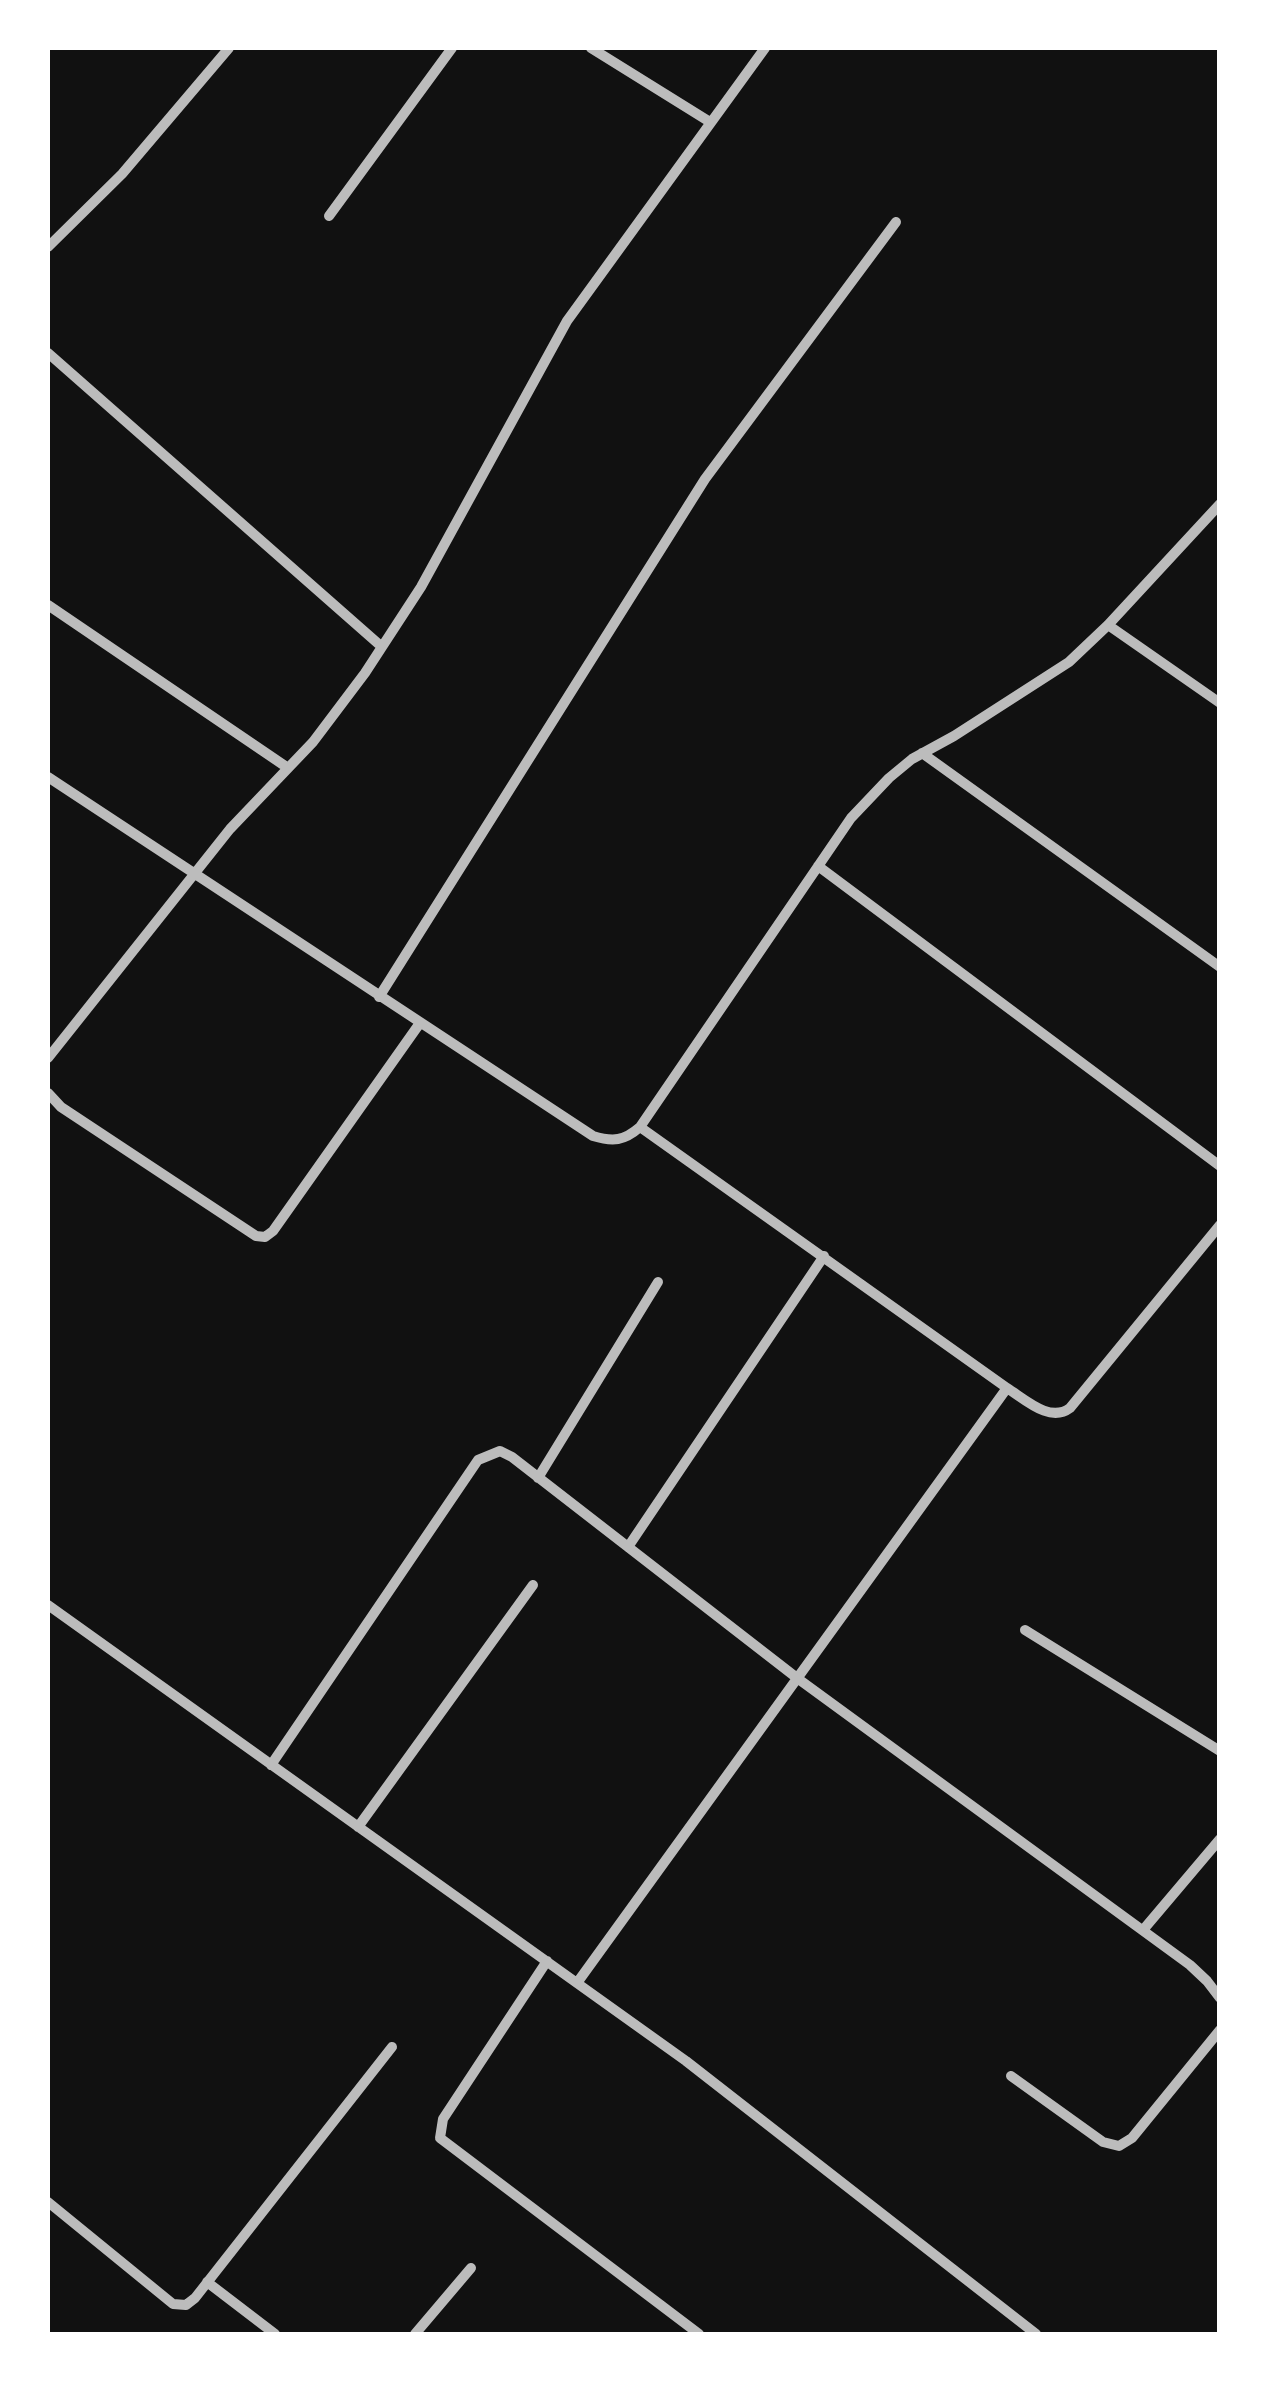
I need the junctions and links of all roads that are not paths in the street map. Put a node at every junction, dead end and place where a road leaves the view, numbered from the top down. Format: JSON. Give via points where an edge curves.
{"nodes":[{"id":1,"x":229,"y":48,"type":"edge"},
{"id":2,"x":452,"y":48,"type":"edge"},
{"id":3,"x":591,"y":48,"type":"edge"},
{"id":4,"x":765,"y":48,"type":"edge"},
{"id":5,"x":710,"y":122,"type":"junction"},
{"id":6,"x":329,"y":216,"type":"dead end"},
{"id":7,"x":896,"y":222,"type":"dead end"},
{"id":8,"x":48,"y":245,"type":"edge"},
{"id":9,"x":48,"y":354,"type":"edge"},
{"id":10,"x":1220,"y":504,"type":"edge"},
{"id":11,"x":48,"y":605,"type":"edge"},
{"id":12,"x":1108,"y":625,"type":"junction"},
{"id":13,"x":382,"y":647,"type":"junction"},
{"id":14,"x":1220,"y":703,"type":"edge"},
{"id":15,"x":922,"y":754,"type":"junction"},
{"id":16,"x":288,"y":768,"type":"junction"},
{"id":17,"x":48,"y":778,"type":"edge"},
{"id":18,"x":818,"y":866,"type":"junction"},
{"id":19,"x":196,"y":873,"type":"junction"},
{"id":20,"x":1220,"y":967,"type":"edge"},
{"id":21,"x":379,"y":998,"type":"junction"},
{"id":22,"x":420,"y":1023,"type":"junction"},
{"id":23,"x":48,"y":1058,"type":"edge"},
{"id":24,"x":48,"y":1093,"type":"edge"},
{"id":25,"x":640,"y":1127,"type":"junction"},
{"id":26,"x":1220,"y":1166,"type":"edge"},
{"id":27,"x":1220,"y":1225,"type":"edge"},
{"id":28,"x":824,"y":1256,"type":"junction"},
{"id":29,"x":658,"y":1282,"type":"dead end"},
{"id":30,"x":1008,"y":1388,"type":"junction"},
{"id":31,"x":538,"y":1478,"type":"junction"},
{"id":32,"x":628,"y":1546,"type":"junction"},
{"id":33,"x":533,"y":1586,"type":"dead end"},
{"id":34,"x":48,"y":1605,"type":"edge"},
{"id":35,"x":1025,"y":1630,"type":"dead end"},
{"id":36,"x":797,"y":1678,"type":"junction"},
{"id":37,"x":1220,"y":1751,"type":"edge"},
{"id":38,"x":271,"y":1765,"type":"junction"},
{"id":39,"x":358,"y":1827,"type":"junction"},
{"id":40,"x":1220,"y":1840,"type":"edge"},
{"id":41,"x":1143,"y":1930,"type":"junction"},
{"id":42,"x":547,"y":1961,"type":"junction"},
{"id":43,"x":576,"y":1982,"type":"junction"},
{"id":44,"x":1220,"y":1998,"type":"edge"},
{"id":45,"x":1220,"y":2030,"type":"edge"},
{"id":46,"x":392,"y":2047,"type":"dead end"},
{"id":47,"x":1011,"y":2076,"type":"dead end"},
{"id":48,"x":48,"y":2202,"type":"edge"},
{"id":49,"x":471,"y":2268,"type":"dead end"},
{"id":50,"x":207,"y":2282,"type":"junction"},
{"id":51,"x":275,"y":2334,"type":"edge"},
{"id":52,"x":415,"y":2334,"type":"edge"},
{"id":53,"x":698,"y":2334,"type":"edge"},
{"id":54,"x":1036,"y":2334,"type":"edge"}],
"edges":[{"from":1,"to":8,"type":"street","via":[[122,174]]},
{"from":2,"to":6,"type":"street"},
{"from":3,"to":5,"type":"street"},
{"from":4,"to":5,"type":"street"},
{"from":5,"to":13,"type":"street","via":[[566,322]]},
{"from":7,"to":21,"type":"street","via":[[705,479]]},
{"from":9,"to":13,"type":"street"},
{"from":10,"to":12,"type":"street"},
{"from":11,"to":16,"type":"street"},
{"from":12,"to":14,"type":"street"},
{"from":12,"to":15,"type":"street","via":[[1069,662]]},
{"from":13,"to":16,"type":"street"},
{"from":15,"to":18,"type":"street","via":[[851,818]]},
{"from":15,"to":20,"type":"street"},
{"from":16,"to":19,"type":"street"},
{"from":17,"to":19,"type":"street"},
{"from":18,"to":25,"type":"street"},
{"from":18,"to":26,"type":"street"},
{"from":19,"to":21,"type":"street"},
{"from":19,"to":23,"type":"street"},
{"from":21,"to":22,"type":"street"},
{"from":22,"to":24,"type":"street","via":[[265,1237]]},
{"from":22,"to":25,"type":"street","via":[[593,1136],[610,1142]]},
{"from":25,"to":28,"type":"street"},
{"from":27,"to":30,"type":"street","via":[[1070,1408],[1050,1414]]},
{"from":28,"to":30,"type":"street"},
{"from":28,"to":32,"type":"street"},
{"from":29,"to":31,"type":"street"},
{"from":30,"to":36,"type":"street"},
{"from":31,"to":32,"type":"street"},
{"from":31,"to":38,"type":"street","via":[[500,1452],[478,1460]]},
{"from":32,"to":36,"type":"street"},
{"from":33,"to":39,"type":"street"},
{"from":34,"to":38,"type":"street"},
{"from":35,"to":37,"type":"street"},
{"from":36,"to":41,"type":"street"},
{"from":36,"to":43,"type":"street"},
{"from":38,"to":39,"type":"street"},
{"from":39,"to":42,"type":"street"},
{"from":40,"to":41,"type":"street"},
{"from":41,"to":44,"type":"street"},
{"from":42,"to":43,"type":"street"},
{"from":42,"to":53,"type":"street","via":[[443,2119],[440,2138]]},
{"from":43,"to":54,"type":"street"},
{"from":45,"to":47,"type":"street","via":[[1119,2146],[1103,2142]]},
{"from":46,"to":50,"type":"street"},
{"from":48,"to":50,"type":"street","via":[[173,2304],[186,2304]]},
{"from":49,"to":52,"type":"street"},
{"from":50,"to":51,"type":"street"}]}
